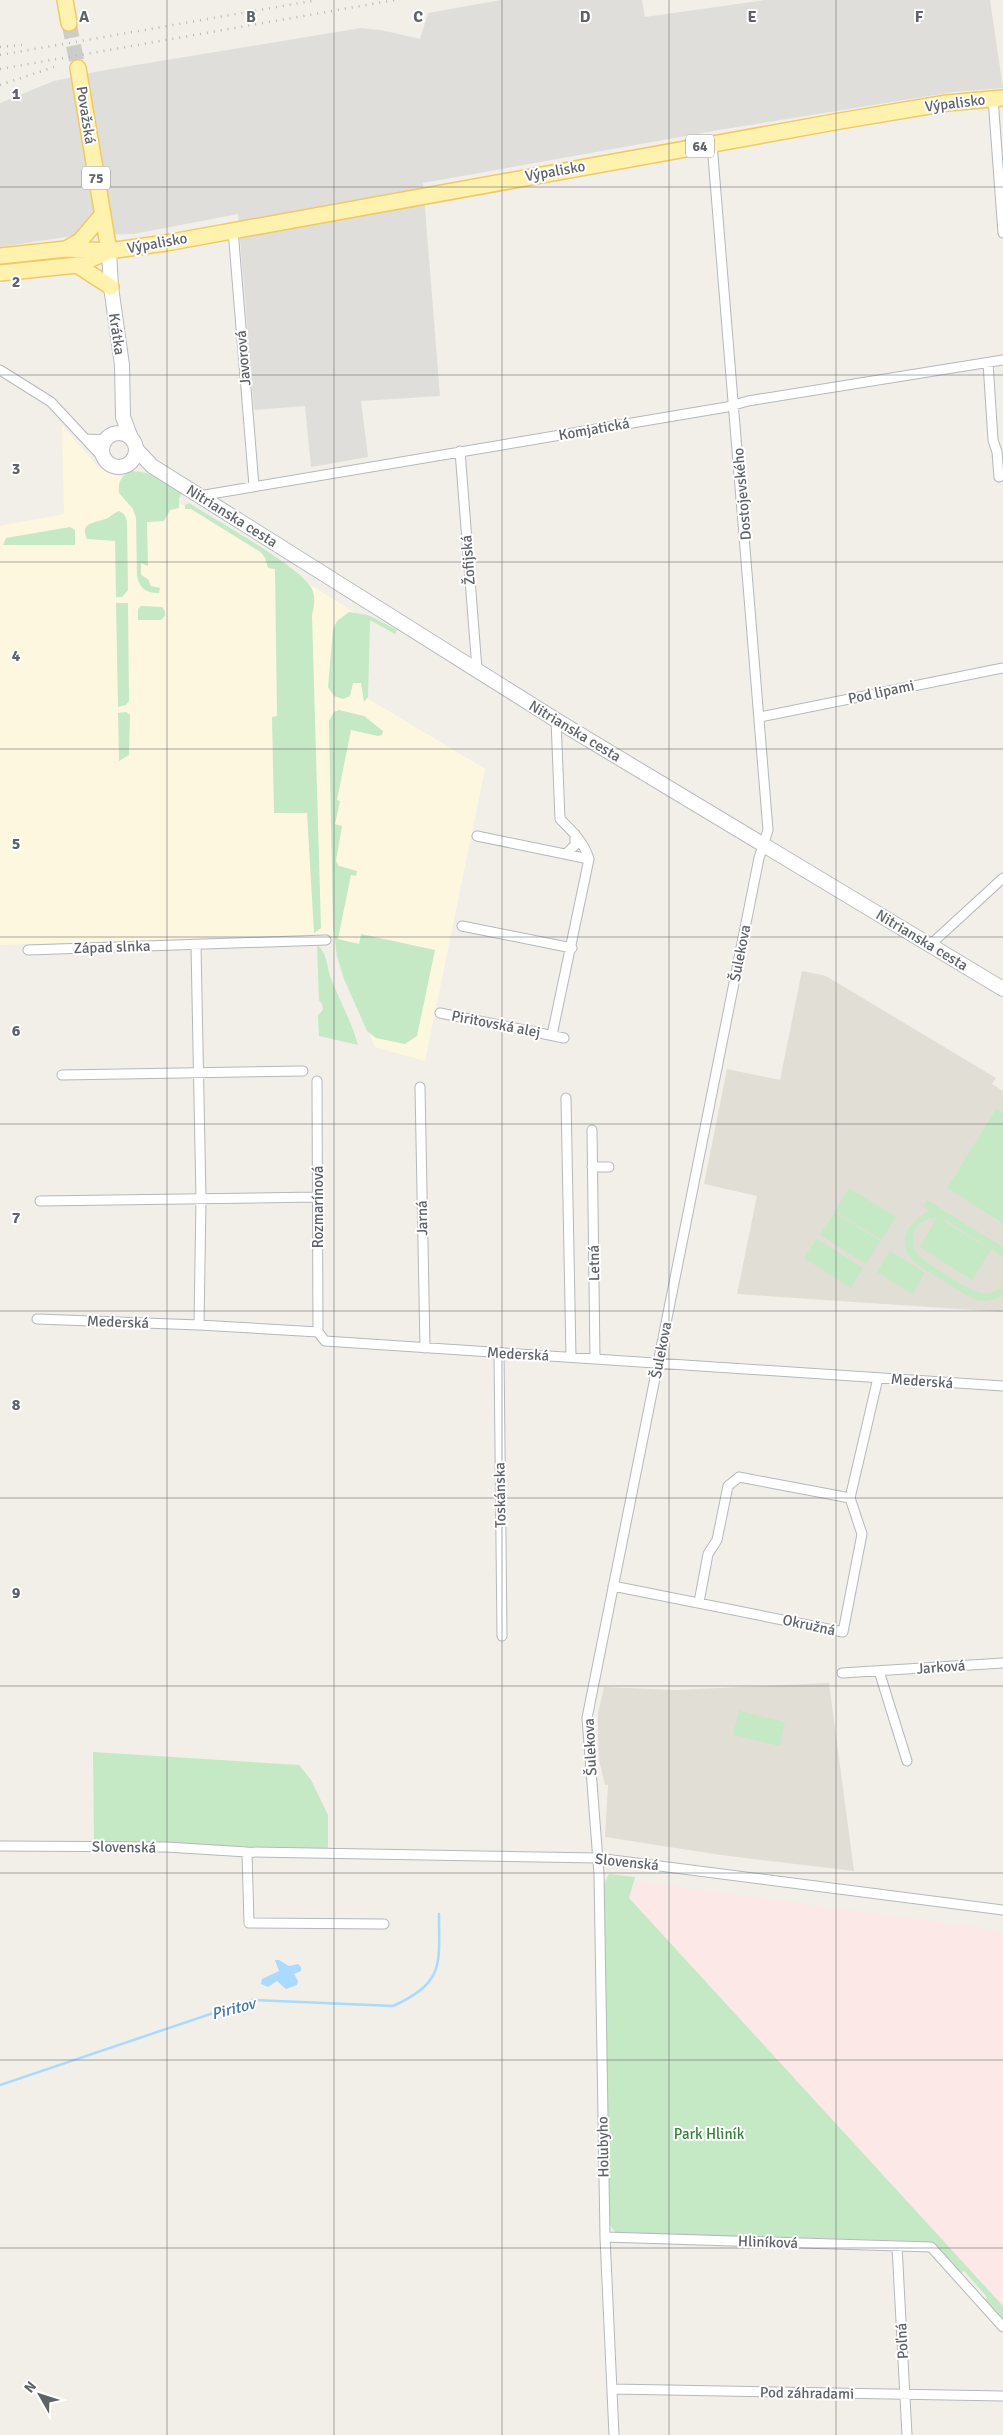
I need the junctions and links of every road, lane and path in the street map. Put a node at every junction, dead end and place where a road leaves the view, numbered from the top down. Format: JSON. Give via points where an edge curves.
{"nodes":[{"id":1,"x":65,"y":0,"type":"edge"},
{"id":2,"x":69,"y":24,"type":"tunnel mouth"},
{"id":3,"x":78,"y":68,"type":"tunnel mouth"},
{"id":4,"x":998,"y":98,"type":"edge"},
{"id":5,"x":712,"y":144,"type":"junction"},
{"id":6,"x":102,"y":215,"type":"junction"},
{"id":7,"x":233,"y":230,"type":"junction"},
{"id":8,"x":1003,"y":233,"type":"edge"},
{"id":9,"x":66,"y":249,"type":"junction"},
{"id":10,"x":109,"y":251,"type":"junction"},
{"id":11,"x":0,"y":256,"type":"edge"},
{"id":12,"x":76,"y":265,"type":"junction"},
{"id":13,"x":0,"y":273,"type":"edge"},
{"id":14,"x":110,"y":286,"type":"junction"},
{"id":15,"x":1003,"y":360,"type":"edge"},
{"id":16,"x":988,"y":363,"type":"junction"},
{"id":17,"x":0,"y":370,"type":"edge"},
{"id":18,"x":734,"y":406,"type":"junction"},
{"id":19,"x":123,"y":417,"type":"junction"},
{"id":20,"x":109,"y":437,"type":"junction"},
{"id":21,"x":87,"y":439,"type":"junction"},
{"id":22,"x":133,"y":443,"type":"junction"},
{"id":23,"x":460,"y":451,"type":"junction"},
{"id":24,"x":104,"y":459,"type":"junction"},
{"id":25,"x":130,"y":463,"type":"junction"},
{"id":26,"x":152,"y":466,"type":"junction"},
{"id":27,"x":999,"y":477,"type":"dead end"},
{"id":28,"x":254,"y":486,"type":"junction"},
{"id":29,"x":199,"y":496,"type":"junction"},
{"id":30,"x":1003,"y":668,"type":"edge"},
{"id":31,"x":477,"y":669,"type":"junction"},
{"id":32,"x":760,"y":717,"type":"junction"},
{"id":33,"x":556,"y":720,"type":"junction"},
{"id":34,"x":575,"y":834,"type":"junction"},
{"id":35,"x":477,"y":836,"type":"dead end"},
{"id":36,"x":763,"y":844,"type":"junction"},
{"id":37,"x":566,"y":854,"type":"junction"},
{"id":38,"x":589,"y":859,"type":"junction"},
{"id":39,"x":1003,"y":878,"type":"edge"},
{"id":40,"x":462,"y":926,"type":"dead end"},
{"id":41,"x":326,"y":940,"type":"dead end"},
{"id":42,"x":930,"y":945,"type":"junction"},
{"id":43,"x":196,"y":946,"type":"junction"},
{"id":44,"x":572,"y":948,"type":"junction"},
{"id":45,"x":28,"y":950,"type":"dead end"},
{"id":46,"x":1003,"y":989,"type":"edge"},
{"id":47,"x":440,"y":1013,"type":"dead end"},
{"id":48,"x":552,"y":1036,"type":"junction"},
{"id":49,"x":564,"y":1038,"type":"dead end"},
{"id":50,"x":303,"y":1071,"type":"dead end"},
{"id":51,"x":198,"y":1073,"type":"junction"},
{"id":52,"x":62,"y":1076,"type":"dead end"},
{"id":53,"x":317,"y":1081,"type":"dead end"},
{"id":54,"x":420,"y":1087,"type":"dead end"},
{"id":55,"x":566,"y":1098,"type":"dead end"},
{"id":56,"x":592,"y":1130,"type":"dead end"},
{"id":57,"x":592,"y":1167,"type":"junction"},
{"id":58,"x":609,"y":1167,"type":"dead end"},
{"id":59,"x":318,"y":1196,"type":"junction"},
{"id":60,"x":201,"y":1199,"type":"junction"},
{"id":61,"x":40,"y":1201,"type":"dead end"},
{"id":62,"x":37,"y":1319,"type":"dead end"},
{"id":63,"x":199,"y":1325,"type":"junction"},
{"id":64,"x":318,"y":1332,"type":"junction"},
{"id":65,"x":425,"y":1348,"type":"junction"},
{"id":66,"x":499,"y":1353,"type":"junction"},
{"id":67,"x":571,"y":1357,"type":"junction"},
{"id":68,"x":595,"y":1359,"type":"junction"},
{"id":69,"x":659,"y":1364,"type":"junction"},
{"id":70,"x":878,"y":1378,"type":"junction"},
{"id":71,"x":1003,"y":1386,"type":"edge"},
{"id":72,"x":850,"y":1498,"type":"junction"},
{"id":73,"x":613,"y":1586,"type":"junction"},
{"id":74,"x":699,"y":1602,"type":"junction"},
{"id":75,"x":502,"y":1636,"type":"dead end"},
{"id":76,"x":1003,"y":1663,"type":"edge"},
{"id":77,"x":879,"y":1671,"type":"junction"},
{"id":78,"x":842,"y":1673,"type":"dead end"},
{"id":79,"x":907,"y":1761,"type":"dead end"},
{"id":80,"x":0,"y":1846,"type":"edge"},
{"id":81,"x":247,"y":1852,"type":"junction"},
{"id":82,"x":597,"y":1858,"type":"junction"},
{"id":83,"x":1003,"y":1910,"type":"edge"},
{"id":84,"x":384,"y":1924,"type":"dead end"},
{"id":85,"x":605,"y":2237,"type":"junction"},
{"id":86,"x":897,"y":2246,"type":"junction"},
{"id":87,"x":1003,"y":2327,"type":"edge"},
{"id":88,"x":612,"y":2389,"type":"junction"},
{"id":89,"x":905,"y":2395,"type":"junction"},
{"id":90,"x":1003,"y":2396,"type":"edge"},
{"id":91,"x":614,"y":2435,"type":"edge"},
{"id":92,"x":907,"y":2435,"type":"edge"}],
"edges":[{"from":1,"to":2,"type":"main road"},
{"from":3,"to":6,"type":"main road","name":"Považská","number":"75"},
{"from":4,"to":5,"type":"main road","name":"Výpalisko","number":"64","via":[[879,114]]},
{"from":4,"to":8,"type":"street"},
{"from":5,"to":7,"type":"main road","name":"Výpalisko","number":"64"},
{"from":5,"to":18,"type":"street","name":"Dostojevského"},
{"from":6,"to":9,"type":"main road","via":[[80,241]]},
{"from":6,"to":10,"type":"main road","name":"Považská","number":"75"},
{"from":7,"to":10,"type":"main road","name":"Výpalisko","number":"64"},
{"from":7,"to":28,"type":"street","name":"Javorová"},
{"from":9,"to":10,"type":"main road","name":"Výpalisko","number":"64"},
{"from":9,"to":11,"type":"main road","name":"Výpalisko","number":"64"},
{"from":10,"to":12,"type":"main road","name":"Výpalisko","number":"64"},
{"from":10,"to":14,"type":"main road","name":"Krátka"},
{"from":12,"to":13,"type":"main road","name":"Výpalisko","number":"64"},
{"from":12,"to":14,"type":"main road"},
{"from":14,"to":19,"type":"main road","name":"Krátka","via":[[122,365]]},
{"from":15,"to":16,"type":"street","name":"Komjatická"},
{"from":16,"to":18,"type":"street","name":"Komjatická","via":[[748,401]]},
{"from":16,"to":27,"type":"street"},
{"from":17,"to":21,"type":"street","via":[[50,402]]},
{"from":18,"to":23,"type":"street","name":"Komjatická"},
{"from":18,"to":32,"type":"street","name":"Dostojevského"},
{"from":19,"to":20,"type":"main road"},
{"from":19,"to":22,"type":"main road","name":"Krátka"},
{"from":20,"to":21,"type":"street"},
{"from":20,"to":22,"type":"main road","via":[[122,434]]},
{"from":20,"to":24,"type":"main road","via":[[102,448]]},
{"from":21,"to":24,"type":"street"},
{"from":22,"to":25,"type":"main road"},
{"from":22,"to":26,"type":"main road","name":"Nitrianska cesta"},
{"from":23,"to":28,"type":"street","name":"Komjatická"},
{"from":23,"to":31,"type":"street","name":"Žofijská"},
{"from":24,"to":25,"type":"main road","via":[[115,467]]},
{"from":25,"to":26,"type":"main road","name":"Nitrianska cesta"},
{"from":26,"to":29,"type":"main road","name":"Nitrianska cesta"},
{"from":28,"to":29,"type":"street","name":"Komjatická"},
{"from":29,"to":31,"type":"main road","name":"Nitrianska cesta"},
{"from":30,"to":32,"type":"street","name":"Pod lipami"},
{"from":31,"to":33,"type":"main road","name":"Nitrianska cesta"},
{"from":32,"to":36,"type":"street","name":"Dostojevského","via":[[768,830]]},
{"from":33,"to":34,"type":"street","via":[[560,819]]},
{"from":33,"to":36,"type":"main road","name":"Nitrianska cesta"},
{"from":34,"to":37,"type":"street","via":[[575,845]]},
{"from":34,"to":38,"type":"street"},
{"from":35,"to":37,"type":"street"},
{"from":36,"to":42,"type":"main road","name":"Nitrianska cesta"},
{"from":36,"to":69,"type":"street","name":"Šulekova"},
{"from":37,"to":38,"type":"street"},
{"from":38,"to":44,"type":"street","name":"Piritovská alej"},
{"from":39,"to":42,"type":"street"},
{"from":40,"to":44,"type":"street"},
{"from":41,"to":43,"type":"street","name":"Západ slnka"},
{"from":42,"to":46,"type":"main road","name":"Nitrianska cesta"},
{"from":43,"to":45,"type":"street","name":"Západ slnka"},
{"from":43,"to":51,"type":"street"},
{"from":44,"to":48,"type":"street","name":"Piritovská alej"},
{"from":47,"to":48,"type":"street","name":"Piritovská alej"},
{"from":48,"to":49,"type":"street","name":"Piritovská alej"},
{"from":50,"to":51,"type":"street"},
{"from":51,"to":52,"type":"street"},
{"from":51,"to":60,"type":"street"},
{"from":53,"to":59,"type":"street","name":"Rozmarínová"},
{"from":54,"to":65,"type":"street","name":"Jarná"},
{"from":55,"to":67,"type":"street"},
{"from":56,"to":57,"type":"street","name":"Letná"},
{"from":57,"to":58,"type":"street"},
{"from":57,"to":68,"type":"street","name":"Letná"},
{"from":59,"to":60,"type":"street"},
{"from":59,"to":64,"type":"street","name":"Rozmarínová"},
{"from":60,"to":61,"type":"street"},
{"from":60,"to":63,"type":"street"},
{"from":62,"to":63,"type":"street","name":"Mederská"},
{"from":63,"to":64,"type":"street","name":"Mederská"},
{"from":64,"to":65,"type":"street","name":"Mederská","via":[[325,1341]]},
{"from":65,"to":66,"type":"street","name":"Mederská"},
{"from":66,"to":67,"type":"street","name":"Mederská"},
{"from":66,"to":75,"type":"street","name":"Toskánska"},
{"from":67,"to":68,"type":"street","name":"Mederská"},
{"from":68,"to":69,"type":"street","name":"Mederská"},
{"from":69,"to":70,"type":"street","name":"Mederská"},
{"from":69,"to":73,"type":"street","name":"Šulekova"},
{"from":70,"to":71,"type":"street","name":"Mederská"},
{"from":70,"to":72,"type":"street"},
{"from":72,"to":74,"type":"street","via":[[739,1477],[728,1486],[717,1540],[708,1554]]},
{"from":72,"to":74,"type":"street","name":"Okružná","via":[[862,1534],[843,1632]]},
{"from":73,"to":74,"type":"street","name":"Okružná"},
{"from":73,"to":82,"type":"street","name":"Šulekova","via":[[587,1718]]},
{"from":76,"to":77,"type":"street","name":"Jarková"},
{"from":77,"to":78,"type":"street","name":"Jarková"},
{"from":77,"to":79,"type":"street"},
{"from":80,"to":81,"type":"street","name":"Slovenská","via":[[166,1847]]},
{"from":81,"to":82,"type":"street","name":"Slovenská"},
{"from":81,"to":84,"type":"street","via":[[248,1923]]},
{"from":82,"to":83,"type":"street","name":"Slovenská"},
{"from":82,"to":85,"type":"street","name":"Holubyho"},
{"from":85,"to":86,"type":"street","name":"Hliníková"},
{"from":85,"to":88,"type":"street","name":"Holubyho"},
{"from":86,"to":87,"type":"street","name":"Hliníková","via":[[931,2247]]},
{"from":86,"to":89,"type":"street","name":"Poľná"},
{"from":88,"to":89,"type":"street","name":"Pod záhradami"},
{"from":88,"to":91,"type":"street","name":"Holubyho"},
{"from":89,"to":90,"type":"street","name":"Pod záhradami"},
{"from":89,"to":92,"type":"street","name":"Poľná"}]}
